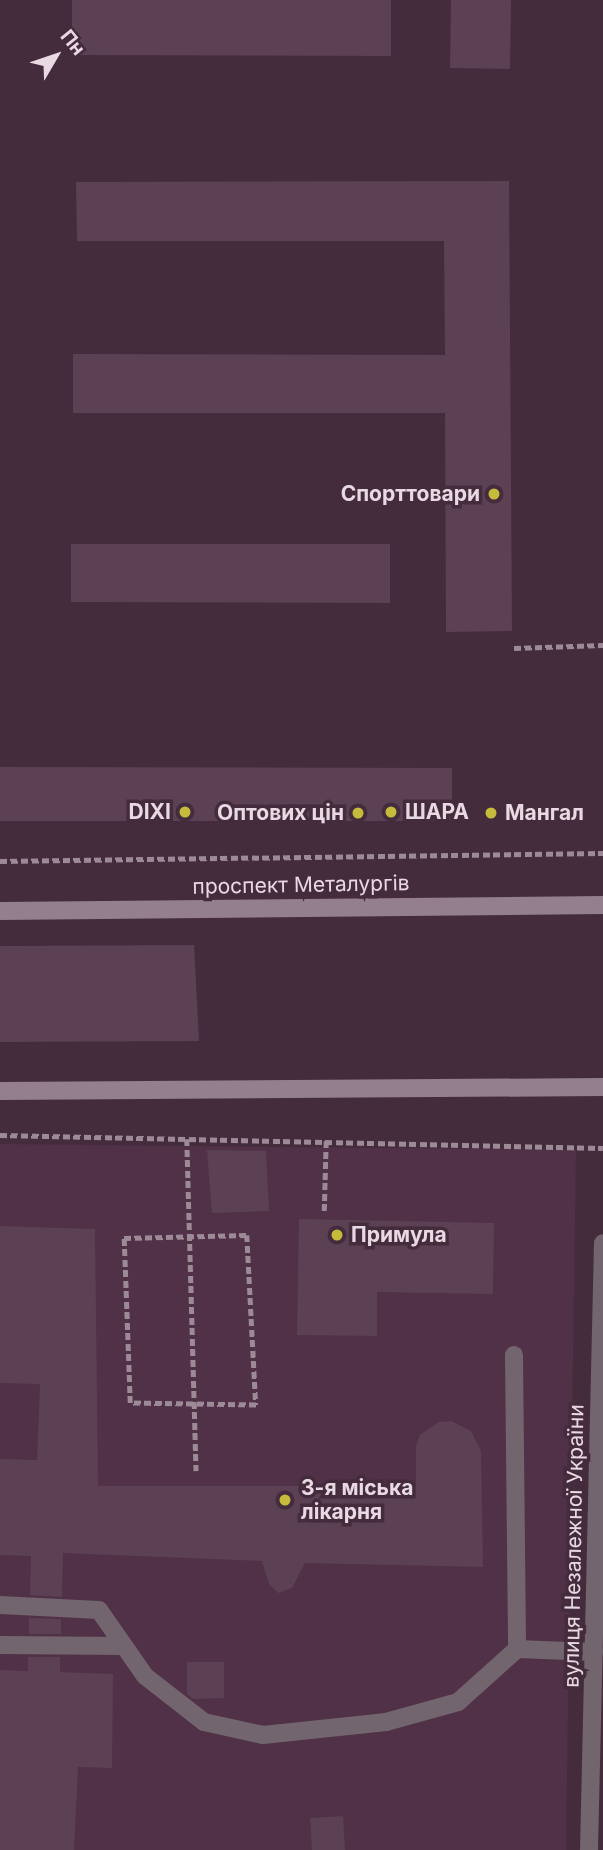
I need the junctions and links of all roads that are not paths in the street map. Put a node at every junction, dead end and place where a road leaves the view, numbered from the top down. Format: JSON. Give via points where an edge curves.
{"nodes":[{"id":1,"x":603,"y":905,"type":"edge"},
{"id":2,"x":0,"y":911,"type":"edge"},
{"id":3,"x":603,"y":1087,"type":"edge"},
{"id":4,"x":0,"y":1091,"type":"edge"},
{"id":5,"x":603,"y":1243,"type":"edge"},
{"id":6,"x":513,"y":1355,"type":"dead end"},
{"id":7,"x":601,"y":1471,"type":"edge"},
{"id":8,"x":0,"y":1605,"type":"edge"},
{"id":9,"x":0,"y":1645,"type":"edge"},
{"id":10,"x":124,"y":1646,"type":"junction"},
{"id":11,"x":517,"y":1649,"type":"junction"},
{"id":12,"x":597,"y":1664,"type":"edge"},
{"id":13,"x":589,"y":1850,"type":"edge"}],
"edges":[{"from":1,"to":2,"type":"main road","name":"проспект Металургів"},
{"from":3,"to":4,"type":"main road"},
{"from":5,"to":7,"type":"street","name":"вулиця Незалежної України"},
{"from":6,"to":11,"type":"street"},
{"from":7,"to":12,"type":"street","name":"вулиця Незалежної України"},
{"from":8,"to":10,"type":"street","via":[[99,1610]]},
{"from":9,"to":10,"type":"street"},
{"from":10,"to":11,"type":"street","via":[[145,1676],[204,1722],[263,1735],[386,1722],[458,1702]]},
{"from":11,"to":12,"type":"street"},
{"from":12,"to":13,"type":"street","name":"вулиця Незалежної України"}]}
